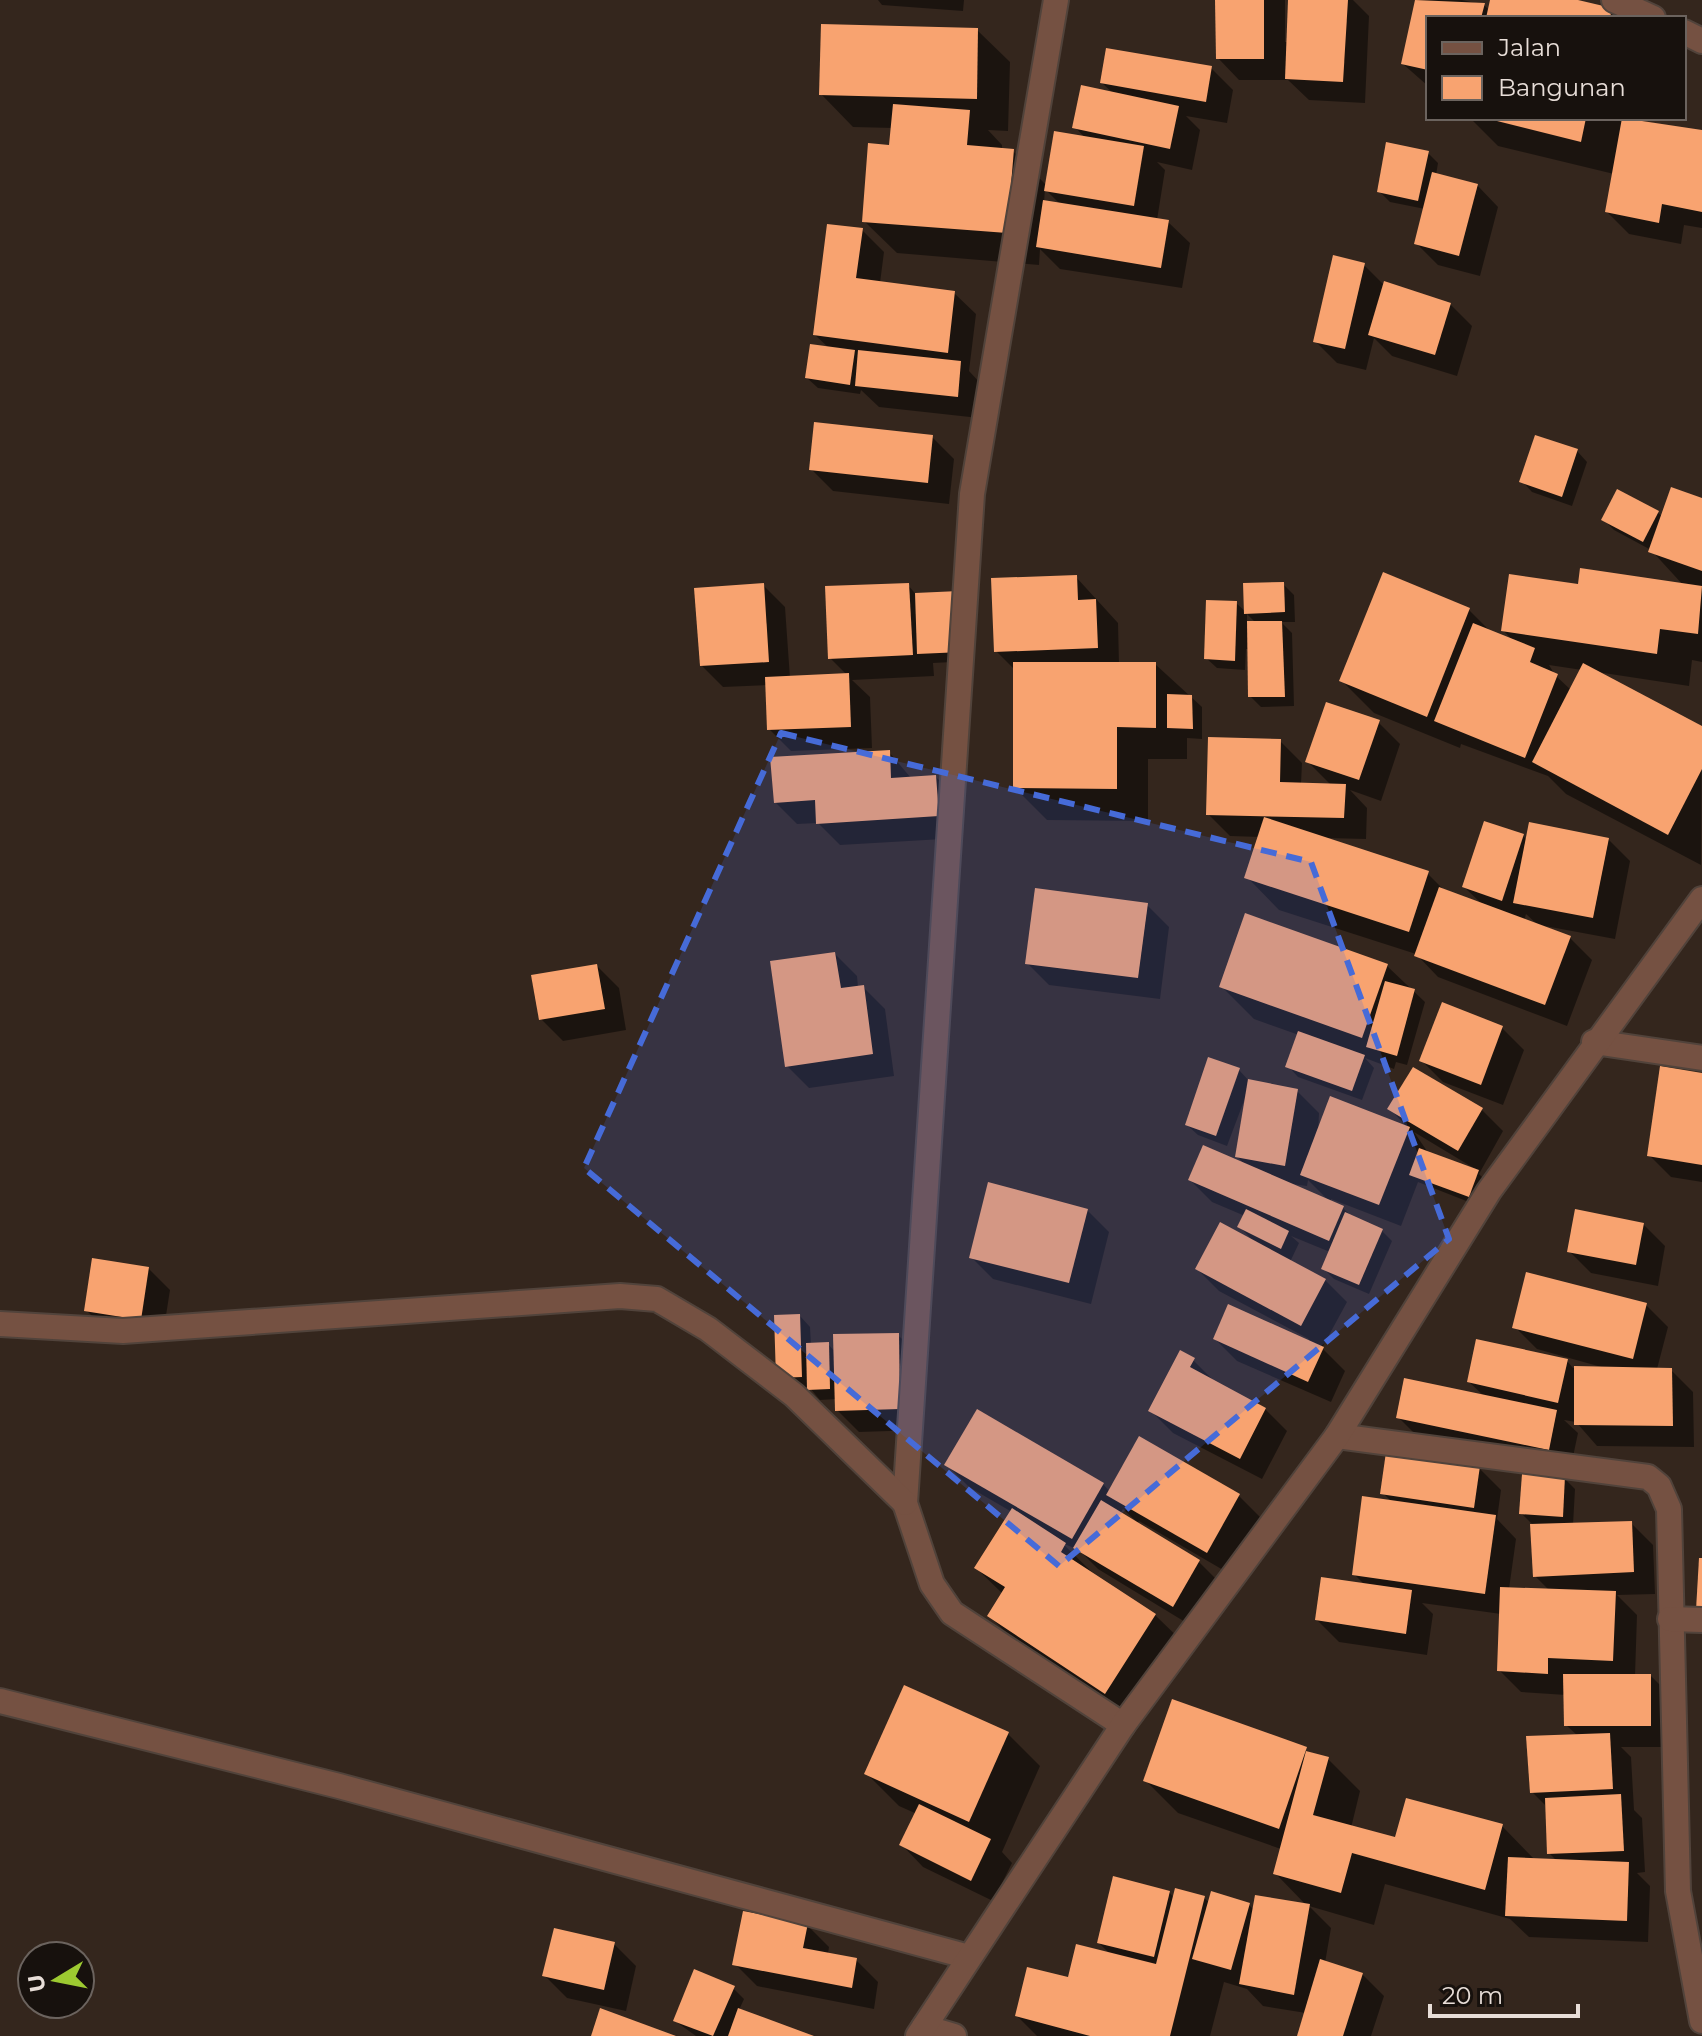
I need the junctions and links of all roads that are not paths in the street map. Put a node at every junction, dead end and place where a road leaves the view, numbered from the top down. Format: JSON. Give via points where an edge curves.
{"nodes":[{"id":1,"x":1056,"y":0,"type":"edge"},
{"id":2,"x":1614,"y":0,"type":"edge"},
{"id":3,"x":1649,"y":16,"type":"edge"},
{"id":4,"x":1702,"y":899,"type":"edge"},
{"id":5,"x":1594,"y":1042,"type":"junction"},
{"id":6,"x":1702,"y":1058,"type":"edge"},
{"id":7,"x":0,"y":1324,"type":"edge"},
{"id":8,"x":1337,"y":1436,"type":"junction"},
{"id":9,"x":905,"y":1503,"type":"junction"},
{"id":10,"x":1670,"y":1619,"type":"junction"},
{"id":11,"x":1702,"y":1620,"type":"edge"},
{"id":12,"x":0,"y":1701,"type":"edge"},
{"id":13,"x":1123,"y":1725,"type":"junction"},
{"id":14,"x":969,"y":1957,"type":"junction"},
{"id":15,"x":1702,"y":2021,"type":"edge"},
{"id":16,"x":921,"y":2031,"type":"edge"},
{"id":17,"x":954,"y":2036,"type":"edge"}],
"edges":[{"from":1,"to":9,"type":"street","via":[[972,494]]},
{"from":2,"to":3,"type":"street"},
{"from":4,"to":5,"type":"street"},
{"from":5,"to":6,"type":"street"},
{"from":5,"to":8,"type":"street","via":[[1489,1191]]},
{"from":7,"to":9,"type":"street","via":[[123,1331],[620,1296],[657,1299],[708,1329],[794,1395]]},
{"from":8,"to":10,"type":"street","via":[[1648,1477],[1659,1486],[1669,1509]]},
{"from":8,"to":13,"type":"street"},
{"from":9,"to":13,"type":"street","via":[[932,1584],[952,1613]]},
{"from":10,"to":11,"type":"street"},
{"from":10,"to":15,"type":"street","via":[[1678,1891]]},
{"from":12,"to":14,"type":"street","via":[[339,1786]]},
{"from":13,"to":14,"type":"street"},
{"from":14,"to":16,"type":"street"},
{"from":16,"to":17,"type":"street"}]}
